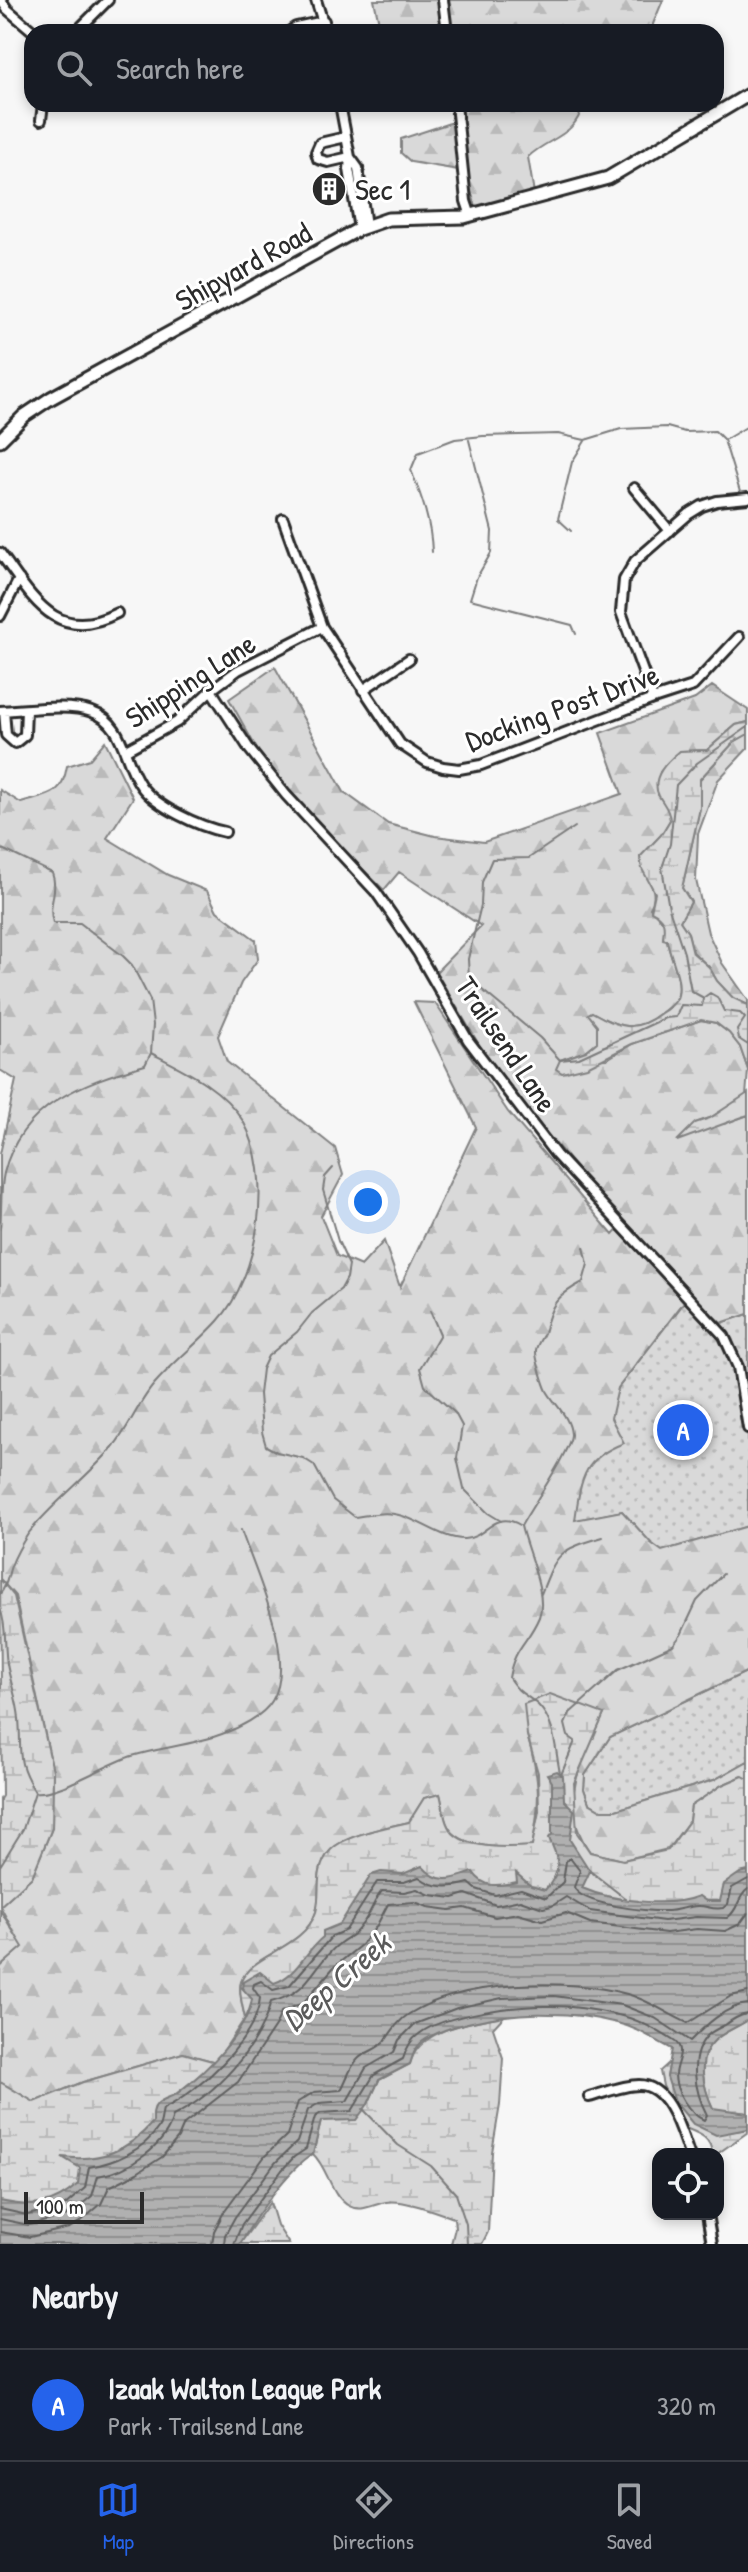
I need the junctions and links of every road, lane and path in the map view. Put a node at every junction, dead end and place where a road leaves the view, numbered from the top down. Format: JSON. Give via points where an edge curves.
{"nodes":[{"id":1,"x":1,"y":0,"type":"edge"},
{"id":2,"x":108,"y":0,"type":"edge"},
{"id":3,"x":316,"y":0,"type":"edge"},
{"id":4,"x":443,"y":0,"type":"edge"},
{"id":5,"x":324,"y":21,"type":"junction"},
{"id":6,"x":24,"y":24,"type":"edge"},
{"id":7,"x":84,"y":24,"type":"edge"},
{"id":8,"x":310,"y":24,"type":"edge"},
{"id":9,"x":325,"y":24,"type":"edge"},
{"id":10,"x":446,"y":24,"type":"edge"},
{"id":11,"x":748,"y":95,"type":"edge"},
{"id":12,"x":724,"y":109,"type":"edge"},
{"id":13,"x":42,"y":112,"type":"edge"},
{"id":14,"x":341,"y":112,"type":"edge"},
{"id":15,"x":457,"y":112,"type":"edge"},
{"id":16,"x":719,"y":112,"type":"edge"},
{"id":17,"x":41,"y":120,"type":"dead end"},
{"id":18,"x":346,"y":137,"type":"junction"},
{"id":19,"x":350,"y":157,"type":"junction"},
{"id":20,"x":471,"y":216,"type":"junction"},
{"id":21,"x":363,"y":228,"type":"junction"},
{"id":22,"x":0,"y":440,"type":"edge"},
{"id":23,"x":634,"y":488,"type":"dead end"},
{"id":24,"x":748,"y":498,"type":"edge"},
{"id":25,"x":283,"y":519,"type":"dead end"},
{"id":26,"x":670,"y":531,"type":"junction"},
{"id":27,"x":0,"y":553,"type":"edge"},
{"id":28,"x":19,"y":579,"type":"junction"},
{"id":29,"x":117,"y":613,"type":"dead end"},
{"id":30,"x":0,"y":616,"type":"edge"},
{"id":31,"x":322,"y":627,"type":"junction"},
{"id":32,"x":739,"y":637,"type":"dead end"},
{"id":33,"x":409,"y":659,"type":"dead end"},
{"id":34,"x":211,"y":690,"type":"junction"},
{"id":35,"x":363,"y":690,"type":"junction"},
{"id":36,"x":653,"y":699,"type":"junction"},
{"id":37,"x":26,"y":710,"type":"junction"},
{"id":38,"x":2,"y":711,"type":"edge"},
{"id":39,"x":126,"y":750,"type":"junction"},
{"id":40,"x":225,"y":832,"type":"dead end"},
{"id":41,"x":748,"y":1428,"type":"edge"},
{"id":42,"x":589,"y":2097,"type":"dead end"},
{"id":43,"x":686,"y":2148,"type":"edge"},
{"id":44,"x":708,"y":2220,"type":"edge"},
{"id":45,"x":712,"y":2244,"type":"edge"}],
"edges":[{"from":1,"to":6,"type":"street"},
{"from":2,"to":7,"type":"street"},
{"from":3,"to":5,"type":"street"},
{"from":4,"to":10,"type":"street"},
{"from":5,"to":8,"type":"street"},
{"from":5,"to":9,"type":"street"},
{"from":11,"to":12,"type":"street","name":"Shipyard Road"},
{"from":13,"to":17,"type":"street"},
{"from":14,"to":18,"type":"street"},
{"from":15,"to":20,"type":"street"},
{"from":16,"to":20,"type":"street","name":"Shipyard Road","via":[[608,178]]},
{"from":18,"to":19,"type":"street"},
{"from":18,"to":19,"type":"street","via":[[320,143],[316,156],[324,162]]},
{"from":19,"to":21,"type":"street"},
{"from":20,"to":21,"type":"street","name":"Shipyard Road","via":[[388,219]]},
{"from":21,"to":22,"type":"street","name":"Shipyard Road","via":[[51,398]]},
{"from":23,"to":26,"type":"street"},
{"from":24,"to":26,"type":"street","via":[[702,506]]},
{"from":25,"to":31,"type":"street","name":"Docking Post Drive"},
{"from":26,"to":36,"type":"street","via":[[635,561],[621,596],[621,612]]},
{"from":27,"to":28,"type":"street"},
{"from":28,"to":29,"type":"street","via":[[39,605],[71,624],[94,623]]},
{"from":28,"to":30,"type":"street"},
{"from":31,"to":34,"type":"street","name":"Shipping Lane","via":[[238,670]]},
{"from":31,"to":35,"type":"street","name":"Docking Post Drive"},
{"from":32,"to":36,"type":"street","name":"Docking Post Drive","via":[[693,686]]},
{"from":33,"to":35,"type":"street"},
{"from":34,"to":39,"type":"street","name":"Shipping Lane","via":[[177,722]]},
{"from":34,"to":41,"type":"street","name":"Trailsend Lane","via":[[286,795],[376,892],[468,1040],[556,1155],[724,1336],[738,1367]]},
{"from":35,"to":36,"type":"street","name":"Docking Post Drive","via":[[400,744],[427,762],[459,769]]},
{"from":37,"to":38,"type":"street"},
{"from":37,"to":38,"type":"street","via":[[25,735],[15,743],[6,735]]},
{"from":37,"to":39,"type":"street","via":[[89,710],[110,723]]},
{"from":39,"to":40,"type":"street","via":[[145,791],[199,826]]},
{"from":42,"to":43,"type":"street","via":[[638,2085],[659,2093]]},
{"from":44,"to":45,"type":"street"}]}
